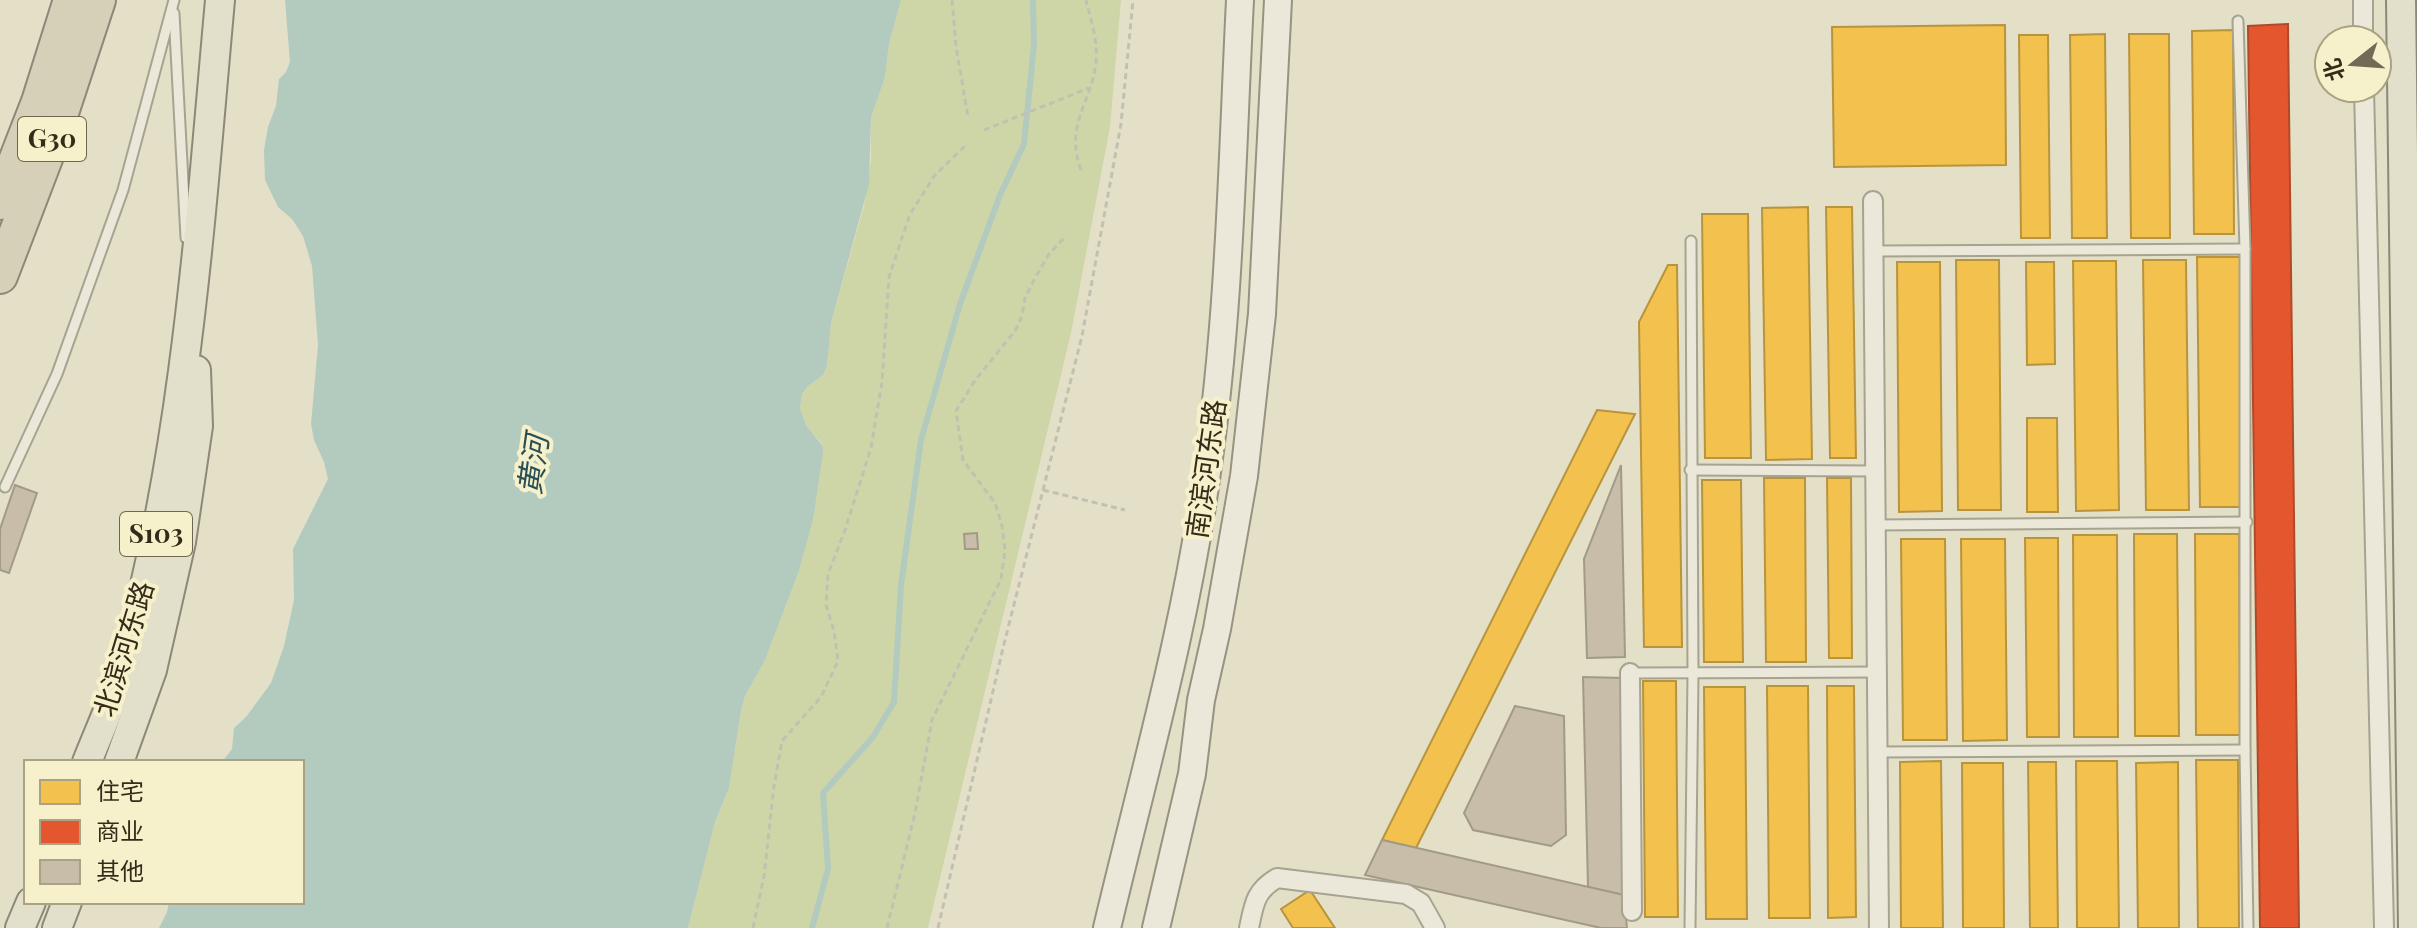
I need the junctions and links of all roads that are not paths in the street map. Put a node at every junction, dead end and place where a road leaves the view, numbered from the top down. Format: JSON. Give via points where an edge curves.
{"nodes":[{"id":1,"x":71,"y":0,"type":"edge"},
{"id":2,"x":98,"y":0,"type":"edge"},
{"id":3,"x":220,"y":0,"type":"edge"},
{"id":4,"x":1240,"y":0,"type":"edge"},
{"id":5,"x":1278,"y":0,"type":"edge"},
{"id":6,"x":2363,"y":0,"type":"edge"},
{"id":7,"x":2401,"y":0,"type":"edge"},
{"id":8,"x":174,"y":2,"type":"edge"},
{"id":9,"x":2238,"y":21,"type":"dead end"},
{"id":10,"x":2363,"y":24,"type":"edge"},
{"id":11,"x":2364,"y":104,"type":"edge"},
{"id":12,"x":1873,"y":201,"type":"dead end"},
{"id":13,"x":0,"y":202,"type":"edge"},
{"id":14,"x":1691,"y":241,"type":"dead end"},
{"id":15,"x":2245,"y":249,"type":"junction"},
{"id":16,"x":1874,"y":251,"type":"junction"},
{"id":17,"x":0,"y":276,"type":"edge"},
{"id":18,"x":192,"y":297,"type":"junction"},
{"id":19,"x":1690,"y":470,"type":"junction"},
{"id":20,"x":1876,"y":471,"type":"junction"},
{"id":21,"x":5,"y":487,"type":"dead end"},
{"id":22,"x":2247,"y":522,"type":"junction"},
{"id":23,"x":1876,"y":525,"type":"junction"},
{"id":24,"x":1877,"y":672,"type":"junction"},
{"id":25,"x":1630,"y":673,"type":"joint"},
{"id":26,"x":1693,"y":674,"type":"junction"},
{"id":27,"x":2245,"y":750,"type":"junction"},
{"id":28,"x":1878,"y":752,"type":"junction"},
{"id":29,"x":88,"y":760,"type":"edge"},
{"id":30,"x":120,"y":760,"type":"edge"},
{"id":31,"x":2414,"y":807,"type":"edge"},
{"id":32,"x":1123,"y":860,"type":"junction"},
{"id":33,"x":1168,"y":870,"type":"junction"},
{"id":34,"x":30,"y":904,"type":"edge"},
{"id":35,"x":66,"y":904,"type":"edge"},
{"id":36,"x":1632,"y":911,"type":"dead end"},
{"id":37,"x":20,"y":928,"type":"edge"},
{"id":38,"x":57,"y":928,"type":"edge"},
{"id":39,"x":1107,"y":928,"type":"edge"},
{"id":40,"x":1156,"y":928,"type":"edge"},
{"id":41,"x":1249,"y":928,"type":"edge"},
{"id":42,"x":1435,"y":928,"type":"edge"},
{"id":43,"x":1690,"y":928,"type":"edge"},
{"id":44,"x":1879,"y":928,"type":"edge"},
{"id":45,"x":2248,"y":928,"type":"edge"},
{"id":46,"x":2384,"y":928,"type":"edge"},
{"id":47,"x":2413,"y":928,"type":"edge"}],
"edges":[{"from":1,"to":13,"type":"highway","number":"G30"},
{"from":2,"to":17,"type":"highway","number":"G30"},
{"from":3,"to":18,"type":"main road","name":"北滨河东路","number":"S103"},
{"from":4,"to":32,"type":"main road","name":"南滨河东路","via":[[1225,313],[1207,473],[1181,622]]},
{"from":5,"to":33,"type":"main road","name":"南滨河东路","via":[[1262,314],[1244,476],[1192,774]]},
{"from":6,"to":10,"type":"street"},
{"from":7,"to":31,"type":"main road"},
{"from":8,"to":18,"type":"lane"},
{"from":8,"to":21,"type":"lane","via":[[123,190],[57,374]]},
{"from":9,"to":15,"type":"lane"},
{"from":11,"to":46,"type":"street"},
{"from":12,"to":16,"type":"street"},
{"from":14,"to":19,"type":"lane"},
{"from":15,"to":16,"type":"lane"},
{"from":15,"to":22,"type":"lane"},
{"from":16,"to":20,"type":"street"},
{"from":18,"to":29,"type":"main road","name":"北滨河东路","number":"S103","via":[[155,544],[125,663]]},
{"from":18,"to":30,"type":"main road","name":"北滨河东路","number":"S103","via":[[198,426],[181,542],[152,670]]},
{"from":19,"to":20,"type":"lane"},
{"from":19,"to":26,"type":"lane"},
{"from":20,"to":23,"type":"street"},
{"from":22,"to":23,"type":"lane"},
{"from":22,"to":27,"type":"lane"},
{"from":23,"to":24,"type":"street"},
{"from":24,"to":26,"type":"lane"},
{"from":24,"to":28,"type":"street"},
{"from":25,"to":26,"type":"lane"},
{"from":25,"to":36,"type":"street"},
{"from":26,"to":43,"type":"lane"},
{"from":27,"to":28,"type":"lane"},
{"from":27,"to":45,"type":"lane"},
{"from":28,"to":44,"type":"street"},
{"from":31,"to":47,"type":"main road"},
{"from":32,"to":33,"type":"main road"},
{"from":32,"to":39,"type":"main road","name":"南滨河东路"},
{"from":33,"to":40,"type":"main road","name":"南滨河东路"},
{"from":34,"to":37,"type":"main road"},
{"from":35,"to":38,"type":"main road"},
{"from":41,"to":42,"type":"street","via":[[1262,887],[1277,878],[1406,894],[1421,903]]}]}
